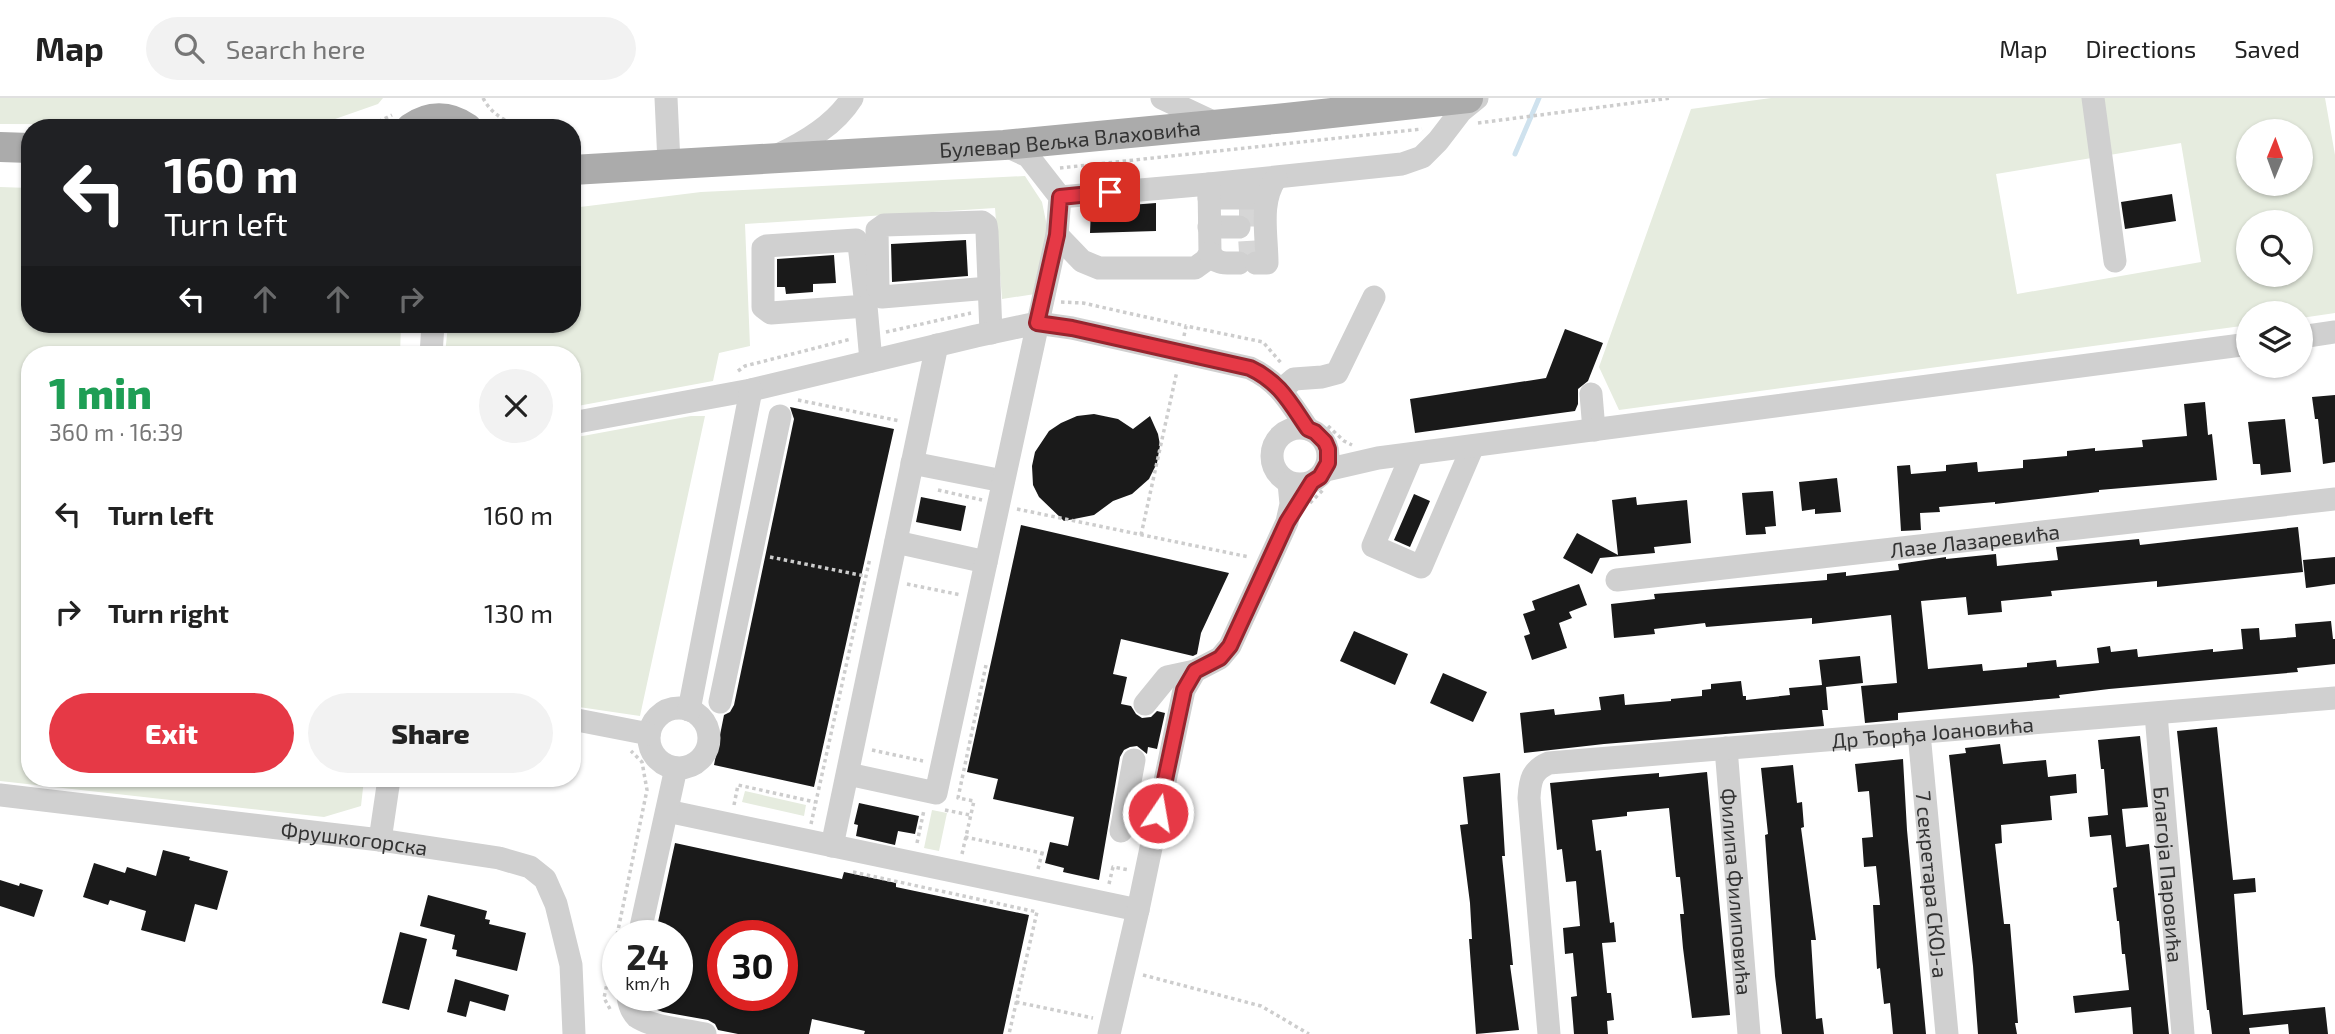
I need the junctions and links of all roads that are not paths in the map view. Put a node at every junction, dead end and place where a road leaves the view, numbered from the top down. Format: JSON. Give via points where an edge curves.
{"nodes":[{"id":1,"x":464,"y":98,"type":"edge"},
{"id":2,"x":666,"y":98,"type":"edge"},
{"id":3,"x":852,"y":98,"type":"edge"},
{"id":4,"x":1162,"y":98,"type":"edge"},
{"id":5,"x":1468,"y":98,"type":"edge"},
{"id":6,"x":1477,"y":98,"type":"edge"},
{"id":7,"x":2093,"y":98,"type":"edge"},
{"id":8,"x":1285,"y":108,"type":"edge"},
{"id":9,"x":428,"y":119,"type":"edge"},
{"id":10,"x":449,"y":119,"type":"edge"},
{"id":11,"x":467,"y":119,"type":"edge"},
{"id":12,"x":1220,"y":125,"type":"junction"},
{"id":13,"x":1057,"y":140,"type":"junction"},
{"id":14,"x":1004,"y":145,"type":"junction"},
{"id":15,"x":0,"y":147,"type":"edge"},
{"id":16,"x":21,"y":148,"type":"edge"},
{"id":17,"x":581,"y":155,"type":"edge"},
{"id":18,"x":769,"y":159,"type":"junction"},
{"id":19,"x":669,"y":163,"type":"junction"},
{"id":20,"x":581,"y":169,"type":"edge"},
{"id":21,"x":1038,"y":169,"type":"junction"},
{"id":22,"x":1060,"y":197,"type":"junction"},
{"id":23,"x":1209,"y":206,"type":"junction"},
{"id":24,"x":1258,"y":213,"type":"junction"},
{"id":25,"x":1057,"y":235,"type":"junction"},
{"id":26,"x":1210,"y":253,"type":"junction"},
{"id":27,"x":2115,"y":261,"type":"dead end"},
{"id":28,"x":989,"y":288,"type":"junction"},
{"id":29,"x":1374,"y":297,"type":"dead end"},
{"id":30,"x":866,"y":306,"type":"junction"},
{"id":31,"x":1037,"y":323,"type":"junction"},
{"id":32,"x":2335,"y":332,"type":"edge"},
{"id":33,"x":991,"y":333,"type":"junction"},
{"id":34,"x":2313,"y":335,"type":"edge"},
{"id":35,"x":937,"y":345,"type":"junction"},
{"id":36,"x":2236,"y":346,"type":"edge"},
{"id":37,"x":871,"y":361,"type":"junction"},
{"id":38,"x":751,"y":390,"type":"junction"},
{"id":39,"x":1284,"y":394,"type":"junction"},
{"id":40,"x":1591,"y":394,"type":"dead end"},
{"id":41,"x":780,"y":416,"type":"road end"},
{"id":42,"x":581,"y":421,"type":"edge"},
{"id":43,"x":1299,"y":429,"type":"junction"},
{"id":44,"x":1594,"y":430,"type":"junction"},
{"id":45,"x":1473,"y":446,"type":"junction"},
{"id":46,"x":1412,"y":454,"type":"junction"},
{"id":47,"x":1322,"y":467,"type":"junction"},
{"id":48,"x":910,"y":473,"type":"junction"},
{"id":49,"x":1003,"y":481,"type":"junction"},
{"id":50,"x":1289,"y":482,"type":"junction"},
{"id":51,"x":733,"y":485,"type":"junction"},
{"id":52,"x":765,"y":490,"type":"junction"},
{"id":53,"x":2335,"y":499,"type":"edge"},
{"id":54,"x":1287,"y":522,"type":"junction"},
{"id":55,"x":896,"y":542,"type":"junction"},
{"id":56,"x":986,"y":562,"type":"junction"},
{"id":57,"x":1617,"y":580,"type":"dead end"},
{"id":58,"x":704,"y":620,"type":"junction"},
{"id":59,"x":736,"y":626,"type":"junction"},
{"id":60,"x":1195,"y":671,"type":"junction"},
{"id":61,"x":2335,"y":698,"type":"edge"},
{"id":62,"x":720,"y":702,"type":"dead end"},
{"id":63,"x":1144,"y":704,"type":"dead end"},
{"id":64,"x":689,"y":710,"type":"junction"},
{"id":65,"x":2157,"y":714,"type":"junction"},
{"id":66,"x":581,"y":721,"type":"edge"},
{"id":67,"x":1919,"y":733,"type":"junction"},
{"id":68,"x":649,"y":734,"type":"junction"},
{"id":69,"x":1726,"y":748,"type":"junction"},
{"id":70,"x":1133,"y":760,"type":"dead end"},
{"id":71,"x":676,"y":768,"type":"junction"},
{"id":72,"x":848,"y":774,"type":"junction"},
{"id":73,"x":388,"y":787,"type":"edge"},
{"id":74,"x":0,"y":795,"type":"edge"},
{"id":75,"x":667,"y":811,"type":"junction"},
{"id":76,"x":1152,"y":839,"type":"junction"},
{"id":77,"x":380,"y":840,"type":"junction"},
{"id":78,"x":832,"y":846,"type":"junction"},
{"id":79,"x":1138,"y":910,"type":"junction"},
{"id":80,"x":643,"y":920,"type":"edge"},
{"id":81,"x":632,"y":1011,"type":"edge"},
{"id":82,"x":1110,"y":1028,"type":"edge"},
{"id":83,"x":574,"y":1034,"type":"edge"},
{"id":84,"x":705,"y":1034,"type":"edge"},
{"id":85,"x":1549,"y":1034,"type":"edge"},
{"id":86,"x":1749,"y":1034,"type":"edge"},
{"id":87,"x":1947,"y":1034,"type":"edge"},
{"id":88,"x":2183,"y":1034,"type":"edge"}],
"edges":[{"from":1,"to":11,"type":"main road"},
{"from":2,"to":19,"type":"street"},
{"from":3,"to":18,"type":"street","via":[[825,127]]},
{"from":4,"to":12,"type":"street"},
{"from":5,"to":8,"type":"main road","name":"Булевар Вељка Влаховића"},
{"from":6,"to":24,"type":"street","via":[[1422,157]]},
{"from":7,"to":27,"type":"street"},
{"from":8,"to":12,"type":"main road","name":"Булевар Вељка Влаховића"},
{"from":9,"to":10,"type":"main road"},
{"from":12,"to":13,"type":"main road","name":"Булевар Вељка Влаховића"},
{"from":13,"to":14,"type":"main road","name":"Булевар Вељка Влаховића"},
{"from":13,"to":21,"type":"street","via":[[1038,155]]},
{"from":14,"to":18,"type":"main road","name":"Булевар Вељка Влаховића"},
{"from":14,"to":21,"type":"street","via":[[1028,156]]},
{"from":15,"to":16,"type":"main road"},
{"from":17,"to":19,"type":"main road","name":"Булевар Вељка Влаховића"},
{"from":18,"to":19,"type":"main road","name":"Булевар Вељка Влаховића"},
{"from":19,"to":20,"type":"main road","name":"Булевар Вељка Влаховића"},
{"from":21,"to":22,"type":"street"},
{"from":22,"to":23,"type":"street"},
{"from":22,"to":25,"type":"street"},
{"from":23,"to":24,"type":"street"},
{"from":23,"to":24,"type":"street"},
{"from":23,"to":26,"type":"street"},
{"from":24,"to":26,"type":"street","via":[[1251,257]]},
{"from":25,"to":26,"type":"street","via":[[1082,261],[1099,268],[1187,270],[1201,265]]},
{"from":25,"to":31,"type":"street"},
{"from":28,"to":28,"type":"street","via":[[987,232],[982,222],[884,225],[877,230],[878,290],[882,296]]},
{"from":28,"to":33,"type":"street"},
{"from":29,"to":39,"type":"street","via":[[1337,373],[1294,379]]},
{"from":30,"to":30,"type":"street","via":[[856,240],[763,248],[765,311]]},
{"from":30,"to":37,"type":"street"},
{"from":31,"to":33,"type":"street"},
{"from":31,"to":39,"type":"street","via":[[1250,368],[1266,375]]},
{"from":31,"to":49,"type":"street"},
{"from":32,"to":34,"type":"street"},
{"from":33,"to":35,"type":"street"},
{"from":35,"to":37,"type":"street"},
{"from":35,"to":48,"type":"street"},
{"from":36,"to":44,"type":"street"},
{"from":37,"to":38,"type":"street"},
{"from":38,"to":42,"type":"street"},
{"from":38,"to":51,"type":"street"},
{"from":39,"to":43,"type":"street"},
{"from":40,"to":44,"type":"street"},
{"from":41,"to":52,"type":"street"},
{"from":43,"to":47,"type":"street","via":[[1321,436]]},
{"from":43,"to":50,"type":"street","via":[[1283,434],[1274,445],[1272,460],[1278,474]]},
{"from":44,"to":45,"type":"street"},
{"from":45,"to":46,"type":"street"},
{"from":45,"to":46,"type":"street","via":[[1421,567],[1373,546]]},
{"from":46,"to":47,"type":"street"},
{"from":47,"to":50,"type":"street","via":[[1305,485]]},
{"from":47,"to":54,"type":"street"},
{"from":48,"to":49,"type":"street"},
{"from":48,"to":55,"type":"street"},
{"from":49,"to":56,"type":"street"},
{"from":50,"to":54,"type":"street"},
{"from":51,"to":52,"type":"street"},
{"from":51,"to":58,"type":"street"},
{"from":52,"to":59,"type":"street"},
{"from":53,"to":57,"type":"street","name":"Лазе Лазаревића"},
{"from":54,"to":60,"type":"street","via":[[1230,646],[1220,658]]},
{"from":55,"to":56,"type":"street"},
{"from":55,"to":72,"type":"street","via":[[877,578]]},
{"from":56,"to":72,"type":"street","via":[[953,767],[936,793]]},
{"from":58,"to":59,"type":"street"},
{"from":58,"to":64,"type":"street"},
{"from":59,"to":62,"type":"street"},
{"from":60,"to":63,"type":"street","via":[[1167,677]]},
{"from":60,"to":76,"type":"street","via":[[1184,690]]},
{"from":61,"to":65,"type":"street","name":"Др Ђорђа Јоановића"},
{"from":64,"to":68,"type":"street","via":[[663,713]]},
{"from":64,"to":71,"type":"street","via":[[706,725],[709,741],[698,761]]},
{"from":65,"to":67,"type":"street","name":"Др Ђорђа Јоановића"},
{"from":65,"to":88,"type":"street","name":"Благоја Паровића"},
{"from":66,"to":68,"type":"street"},
{"from":67,"to":69,"type":"street","name":"Др Ђорђа Јоановића"},
{"from":67,"to":87,"type":"street","name":"7 секретара СКОЈ-а"},
{"from":68,"to":71,"type":"street","via":[[659,760]]},
{"from":69,"to":85,"type":"street","name":"Др Ђорђа Јоановића","via":[[1549,763],[1534,772],[1529,798]]},
{"from":69,"to":86,"type":"street","name":"Филипа Филиповића"},
{"from":70,"to":76,"type":"street","via":[[1118,831]]},
{"from":71,"to":75,"type":"street"},
{"from":72,"to":78,"type":"street"},
{"from":73,"to":77,"type":"street"},
{"from":74,"to":77,"type":"street","name":"Фрушкогорска"},
{"from":75,"to":78,"type":"street"},
{"from":75,"to":80,"type":"street"},
{"from":76,"to":79,"type":"street"},
{"from":77,"to":83,"type":"street","name":"Фрушкогорска","via":[[499,858],[530,867],[545,879],[571,965]]},
{"from":78,"to":79,"type":"street","via":[[955,883]]},
{"from":79,"to":82,"type":"street"},
{"from":81,"to":84,"type":"street","via":[[650,1023]]}]}
